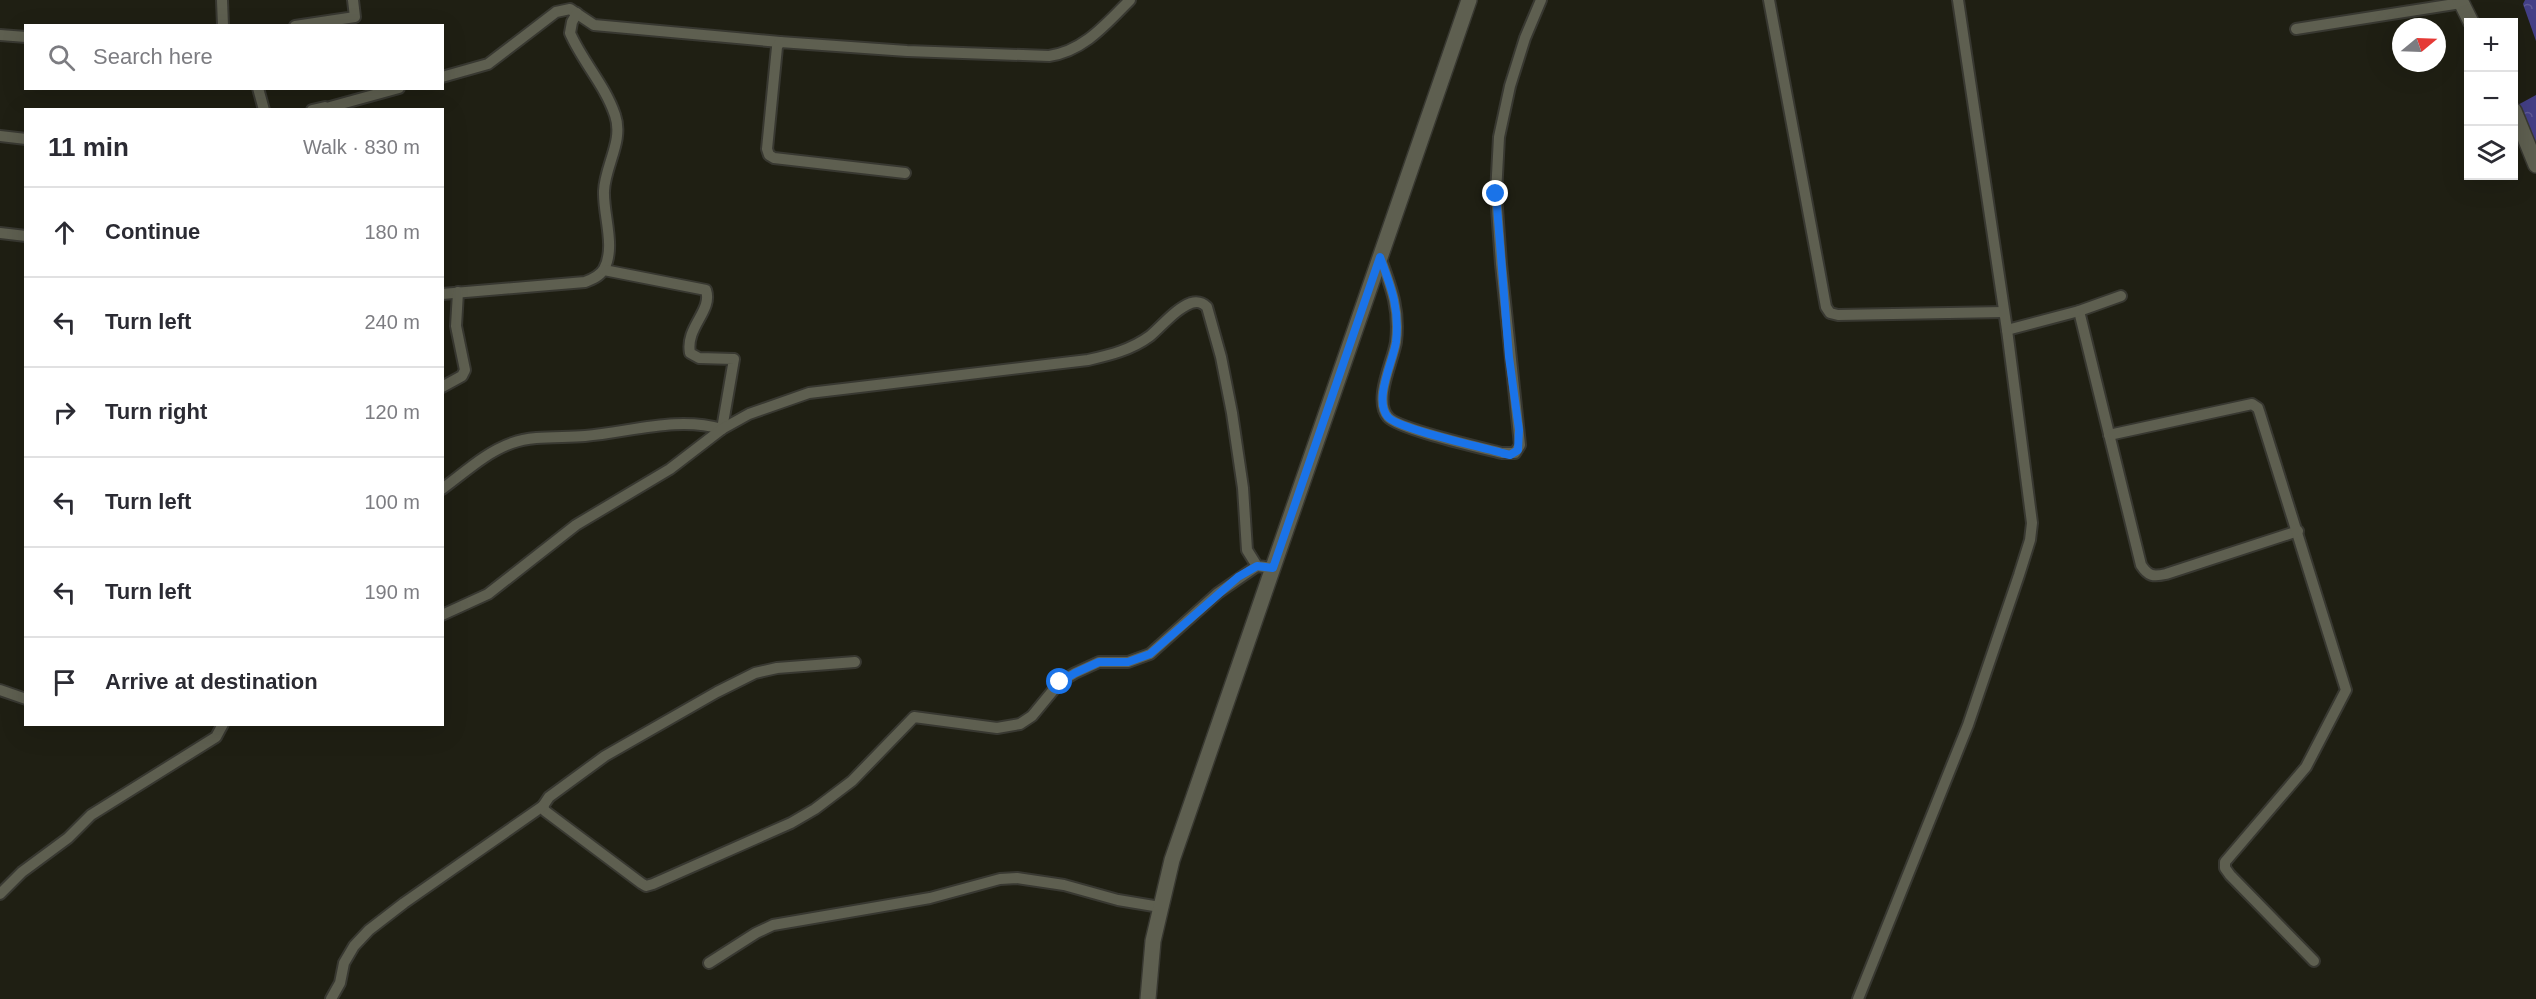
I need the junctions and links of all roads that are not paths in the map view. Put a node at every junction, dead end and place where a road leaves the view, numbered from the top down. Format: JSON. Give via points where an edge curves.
{"nodes":[{"id":1,"x":222,"y":0,"type":"edge"},
{"id":2,"x":353,"y":0,"type":"edge"},
{"id":3,"x":1130,"y":0,"type":"edge"},
{"id":4,"x":1469,"y":0,"type":"edge"},
{"id":5,"x":1541,"y":0,"type":"edge"},
{"id":6,"x":1769,"y":0,"type":"edge"},
{"id":7,"x":1958,"y":0,"type":"edge"},
{"id":8,"x":2461,"y":2,"type":"edge"},
{"id":9,"x":577,"y":13,"type":"junction"},
{"id":10,"x":2469,"y":18,"type":"edge"},
{"id":11,"x":223,"y":24,"type":"edge"},
{"id":12,"x":309,"y":24,"type":"edge"},
{"id":13,"x":2296,"y":29,"type":"dead end"},
{"id":14,"x":0,"y":35,"type":"edge"},
{"id":15,"x":24,"y":37,"type":"edge"},
{"id":16,"x":780,"y":42,"type":"junction"},
{"id":17,"x":444,"y":75,"type":"edge"},
{"id":18,"x":259,"y":90,"type":"edge"},
{"id":19,"x":392,"y":90,"type":"edge"},
{"id":20,"x":263,"y":108,"type":"edge"},
{"id":21,"x":330,"y":108,"type":"edge"},
{"id":22,"x":2518,"y":121,"type":"edge"},
{"id":23,"x":0,"y":136,"type":"edge"},
{"id":24,"x":24,"y":139,"type":"edge"},
{"id":25,"x":2536,"y":165,"type":"edge"},
{"id":26,"x":905,"y":173,"type":"dead end"},
{"id":27,"x":0,"y":233,"type":"edge"},
{"id":28,"x":24,"y":236,"type":"edge"},
{"id":29,"x":1380,"y":257,"type":"junction"},
{"id":30,"x":604,"y":270,"type":"junction"},
{"id":31,"x":458,"y":292,"type":"junction"},
{"id":32,"x":444,"y":294,"type":"edge"},
{"id":33,"x":2121,"y":296,"type":"dead end"},
{"id":34,"x":2079,"y":311,"type":"junction"},
{"id":35,"x":2004,"y":312,"type":"junction"},
{"id":36,"x":2007,"y":330,"type":"junction"},
{"id":37,"x":444,"y":386,"type":"edge"},
{"id":38,"x":722,"y":429,"type":"junction"},
{"id":39,"x":2109,"y":435,"type":"junction"},
{"id":40,"x":444,"y":488,"type":"edge"},
{"id":41,"x":2298,"y":531,"type":"junction"},
{"id":42,"x":1257,"y":566,"type":"junction"},
{"id":43,"x":1273,"y":568,"type":"junction"},
{"id":44,"x":444,"y":614,"type":"edge"},
{"id":45,"x":855,"y":662,"type":"dead end"},
{"id":46,"x":0,"y":690,"type":"edge"},
{"id":47,"x":24,"y":698,"type":"edge"},
{"id":48,"x":222,"y":726,"type":"edge"},
{"id":49,"x":543,"y":806,"type":"junction"},
{"id":50,"x":0,"y":894,"type":"edge"},
{"id":51,"x":1160,"y":907,"type":"junction"},
{"id":52,"x":2314,"y":961,"type":"dead end"},
{"id":53,"x":709,"y":963,"type":"dead end"},
{"id":54,"x":331,"y":999,"type":"edge"},
{"id":55,"x":1148,"y":999,"type":"edge"},
{"id":56,"x":1858,"y":999,"type":"edge"}],
"edges":[{"from":1,"to":11,"type":"street"},
{"from":2,"to":12,"type":"street","via":[[355,17]]},
{"from":3,"to":16,"type":"street","via":[[1083,44],[1049,56]]},
{"from":4,"to":29,"type":"main road"},
{"from":5,"to":29,"type":"street","via":[[1510,86],[1499,137],[1496,194],[1520,445],[1515,453],[1422,431],[1388,418],[1382,402],[1396,344],[1397,313]]},
{"from":6,"to":35,"type":"street","via":[[1830,313]]},
{"from":7,"to":35,"type":"street"},
{"from":8,"to":10,"type":"main road"},
{"from":8,"to":13,"type":"street"},
{"from":9,"to":16,"type":"street","via":[[594,25]]},
{"from":9,"to":17,"type":"street","via":[[570,9],[556,12],[488,64]]},
{"from":9,"to":30,"type":"street","via":[[570,33],[609,101],[618,131],[605,176],[609,255]]},
{"from":14,"to":15,"type":"street"},
{"from":16,"to":26,"type":"street","via":[[769,155]]},
{"from":18,"to":20,"type":"street"},
{"from":19,"to":21,"type":"street"},
{"from":22,"to":25,"type":"main road"},
{"from":23,"to":24,"type":"street"},
{"from":27,"to":28,"type":"street"},
{"from":29,"to":43,"type":"main road"},
{"from":30,"to":31,"type":"street","via":[[585,282]]},
{"from":30,"to":38,"type":"street","via":[[706,290],[706,308],[688,341],[690,352],[699,358],[734,360]]},
{"from":31,"to":32,"type":"street"},
{"from":31,"to":37,"type":"street","via":[[456,326],[465,370]]},
{"from":33,"to":34,"type":"street"},
{"from":34,"to":36,"type":"street"},
{"from":34,"to":39,"type":"street"},
{"from":35,"to":36,"type":"street"},
{"from":36,"to":56,"type":"street","via":[[2031,509],[2030,540],[1968,724]]},
{"from":38,"to":40,"type":"street","via":[[704,424],[671,424],[513,442]]},
{"from":38,"to":42,"type":"street","via":[[748,414],[809,393],[1120,353],[1147,339],[1183,308],[1203,303],[1221,357],[1240,466],[1247,550]]},
{"from":38,"to":44,"type":"street","via":[[670,470],[576,525],[488,594]]},
{"from":39,"to":41,"type":"street","via":[[2255,405]]},
{"from":39,"to":41,"type":"street","via":[[2141,565],[2147,574],[2166,574]]},
{"from":41,"to":52,"type":"street","via":[[2346,690],[2306,767],[2228,859],[2225,868]]},
{"from":42,"to":43,"type":"street"},
{"from":42,"to":49,"type":"street","via":[[1218,592],[1150,654],[1128,662],[1099,662],[1075,673],[1060,682],[1032,716],[1020,724],[997,728],[914,717],[852,781],[815,809],[653,885],[641,883]]},
{"from":43,"to":51,"type":"main road","via":[[1172,860]]},
{"from":45,"to":49,"type":"street","via":[[755,673],[605,756],[549,797]]},
{"from":46,"to":47,"type":"street"},
{"from":48,"to":50,"type":"street","via":[[216,737],[91,814]]},
{"from":49,"to":54,"type":"street","via":[[369,930],[344,963],[340,983]]},
{"from":51,"to":53,"type":"street","via":[[1036,880],[1000,879],[930,898],[773,925]]},
{"from":51,"to":55,"type":"main road"}]}
